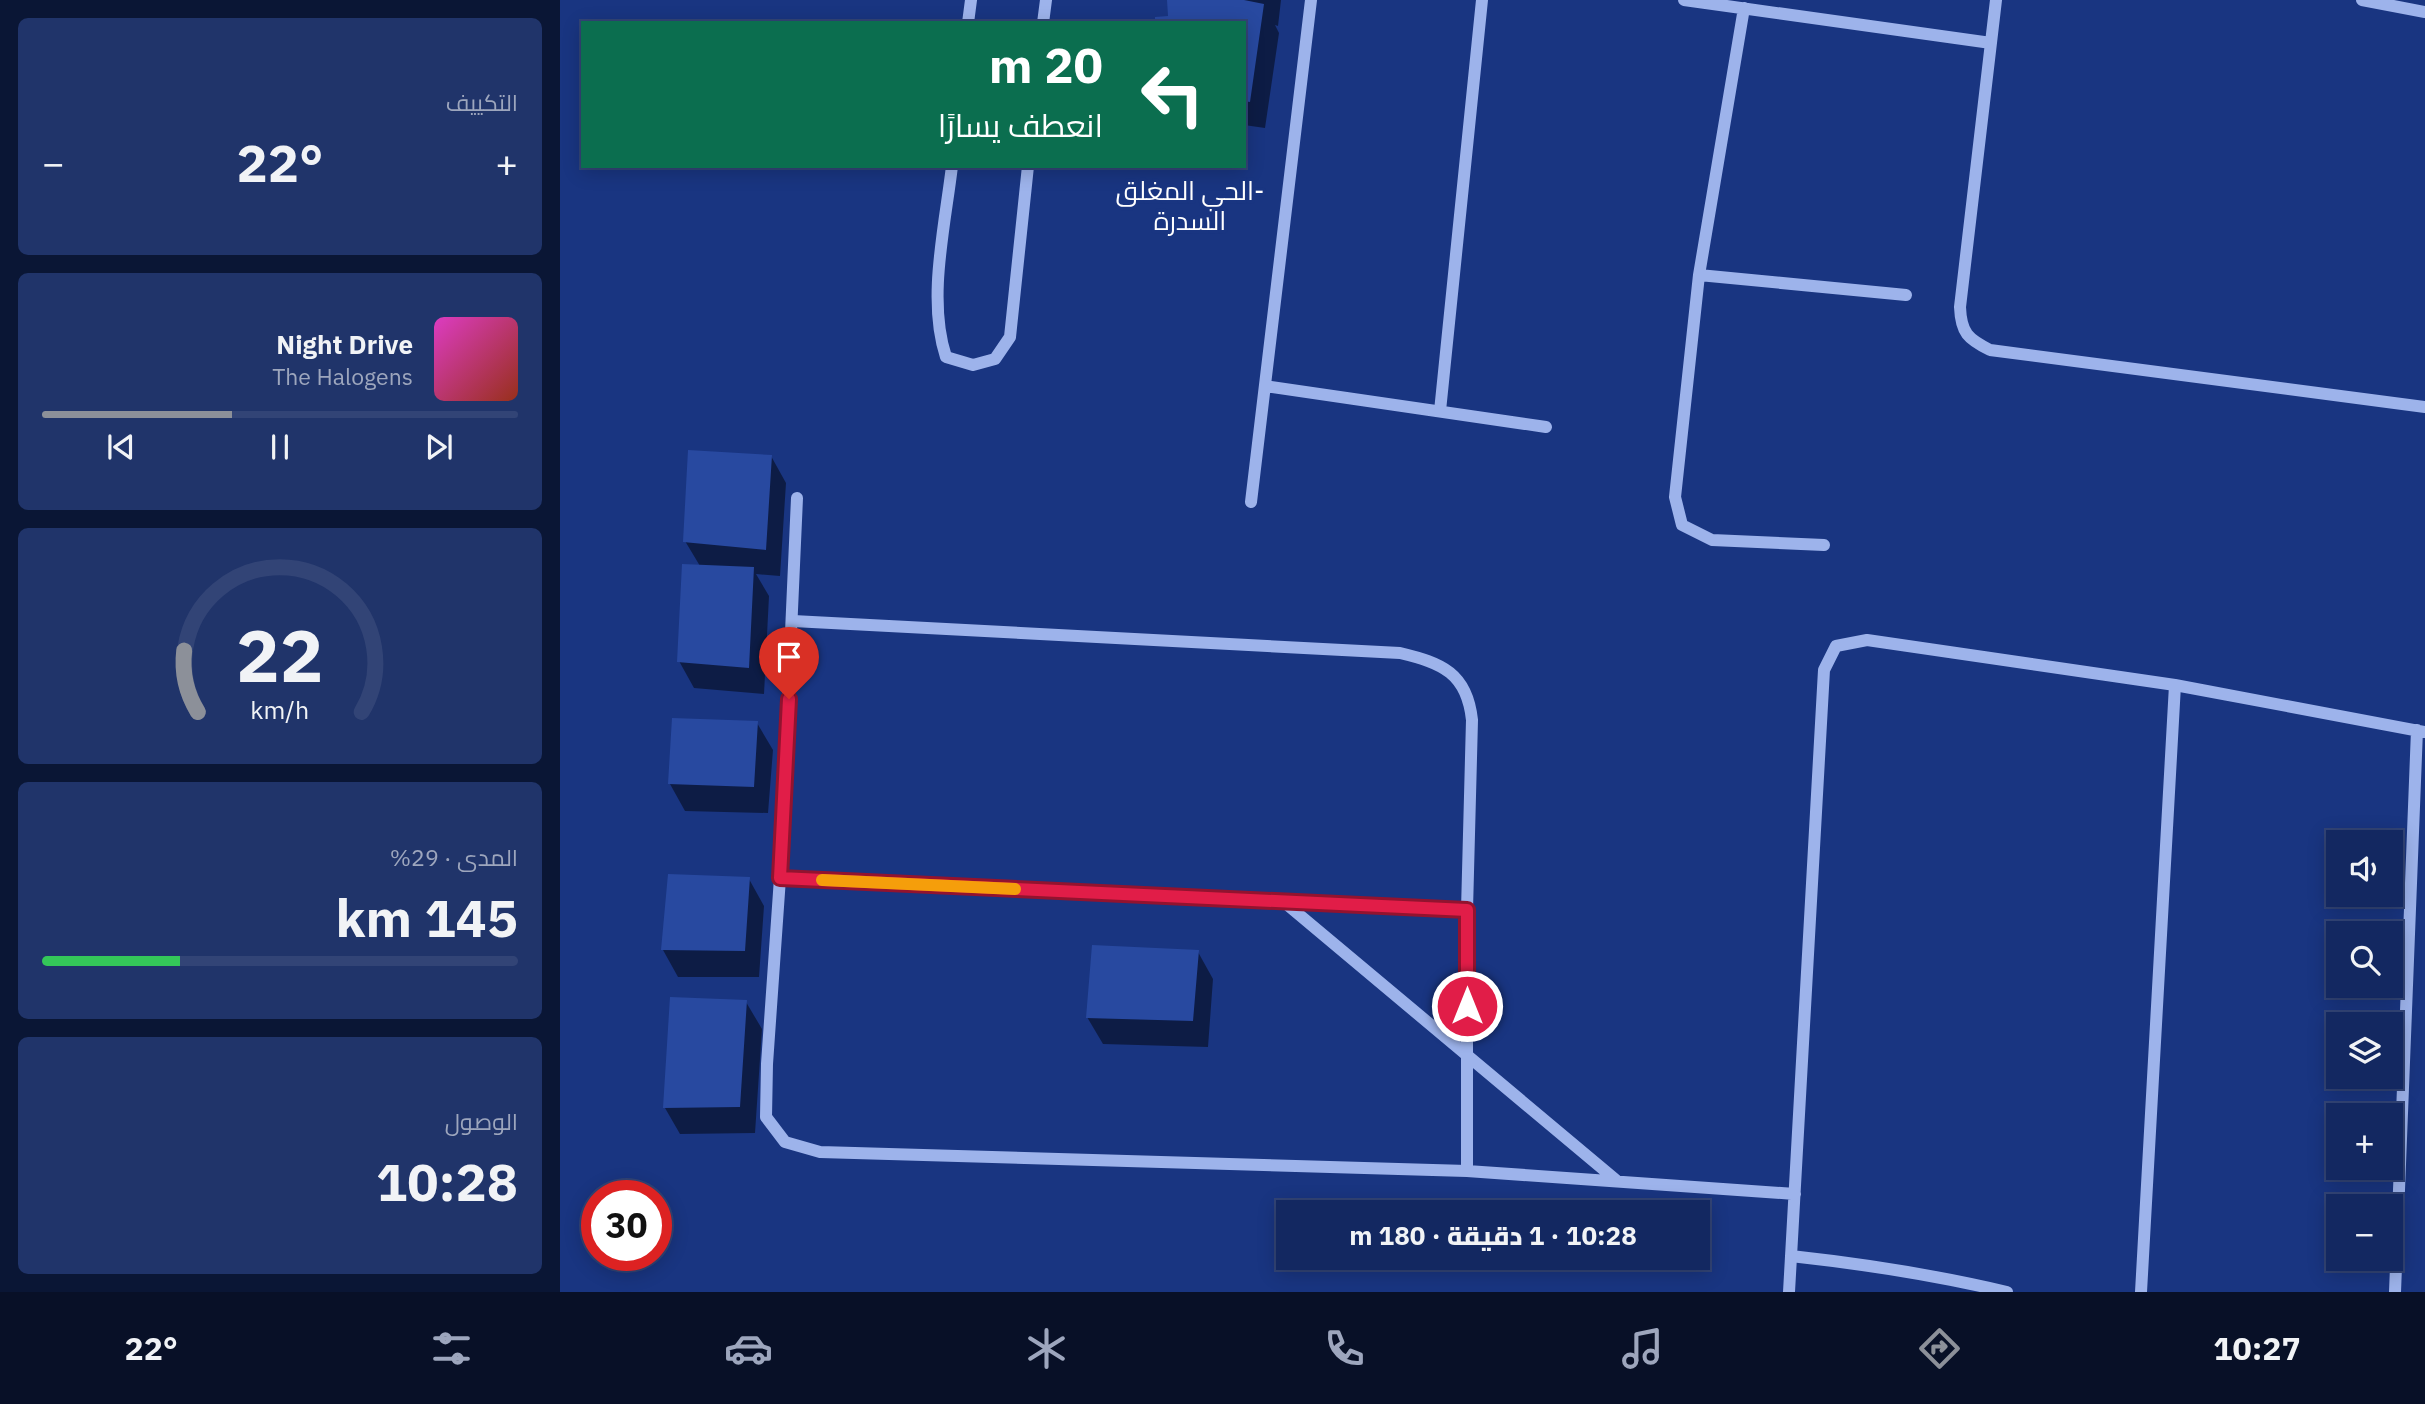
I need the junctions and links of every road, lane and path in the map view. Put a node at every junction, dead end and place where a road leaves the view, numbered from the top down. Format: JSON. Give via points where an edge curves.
{"nodes":[{"id":1,"x":971,"y":0,"type":"edge"},
{"id":2,"x":1046,"y":0,"type":"edge"},
{"id":3,"x":1311,"y":0,"type":"edge"},
{"id":4,"x":1482,"y":0,"type":"edge"},
{"id":5,"x":1684,"y":0,"type":"edge"},
{"id":6,"x":1996,"y":0,"type":"edge"},
{"id":7,"x":2362,"y":0,"type":"edge"},
{"id":8,"x":1744,"y":8,"type":"junction"},
{"id":9,"x":2425,"y":12,"type":"edge"},
{"id":10,"x":968,"y":21,"type":"edge"},
{"id":11,"x":1043,"y":21,"type":"edge"},
{"id":12,"x":1991,"y":43,"type":"junction"},
{"id":13,"x":952,"y":168,"type":"edge"},
{"id":14,"x":1028,"y":168,"type":"edge"},
{"id":15,"x":1699,"y":275,"type":"junction"},
{"id":16,"x":1906,"y":295,"type":"dead end"},
{"id":17,"x":1265,"y":386,"type":"junction"},
{"id":18,"x":2425,"y":407,"type":"edge"},
{"id":19,"x":1440,"y":411,"type":"junction"},
{"id":20,"x":1546,"y":427,"type":"dead end"},
{"id":21,"x":797,"y":498,"type":"dead end"},
{"id":22,"x":1251,"y":502,"type":"dead end"},
{"id":23,"x":1824,"y":545,"type":"dead end"},
{"id":24,"x":793,"y":621,"type":"junction"},
{"id":25,"x":2175,"y":685,"type":"junction"},
{"id":26,"x":2421,"y":731,"type":"edge"},
{"id":27,"x":780,"y":878,"type":"junction"},
{"id":28,"x":1284,"y":902,"type":"junction"},
{"id":29,"x":1467,"y":910,"type":"junction"},
{"id":30,"x":1467,"y":1055,"type":"junction"},
{"id":31,"x":1467,"y":1171,"type":"junction"},
{"id":32,"x":1617,"y":1181,"type":"junction"},
{"id":33,"x":1794,"y":1194,"type":"junction"},
{"id":34,"x":1791,"y":1256,"type":"junction"},
{"id":35,"x":1788,"y":1292,"type":"edge"},
{"id":36,"x":2007,"y":1292,"type":"edge"},
{"id":37,"x":2141,"y":1292,"type":"edge"},
{"id":38,"x":2395,"y":1292,"type":"edge"}],
"edges":[{"from":1,"to":10,"type":"street"},
{"from":2,"to":11,"type":"street"},
{"from":3,"to":17,"type":"street"},
{"from":4,"to":19,"type":"street"},
{"from":5,"to":8,"type":"street"},
{"from":6,"to":12,"type":"street"},
{"from":7,"to":9,"type":"street"},
{"from":8,"to":12,"type":"street"},
{"from":8,"to":15,"type":"street"},
{"from":12,"to":18,"type":"street","via":[[1960,307],[1960,325],[1972,341],[1990,350]]},
{"from":13,"to":14,"type":"street","via":[[936,302],[939,336],[946,357],[973,365],[995,359],[1010,337]]},
{"from":15,"to":16,"type":"street"},
{"from":15,"to":23,"type":"street","via":[[1675,497],[1682,526],[1712,540]]},
{"from":17,"to":19,"type":"street"},
{"from":17,"to":22,"type":"street"},
{"from":19,"to":20,"type":"street"},
{"from":21,"to":24,"type":"street"},
{"from":24,"to":27,"type":"street"},
{"from":24,"to":29,"type":"street","via":[[1400,653],[1428,660],[1463,685],[1470,701]]},
{"from":25,"to":26,"type":"street"},
{"from":25,"to":33,"type":"street","via":[[1867,640],[1836,646],[1824,670]]},
{"from":25,"to":37,"type":"street"},
{"from":26,"to":38,"type":"street"},
{"from":27,"to":28,"type":"street"},
{"from":27,"to":31,"type":"street","via":[[766,1117],[785,1142],[820,1152]]},
{"from":28,"to":29,"type":"street"},
{"from":28,"to":30,"type":"street"},
{"from":29,"to":30,"type":"street"},
{"from":30,"to":31,"type":"street"},
{"from":30,"to":32,"type":"street"},
{"from":31,"to":32,"type":"street"},
{"from":32,"to":33,"type":"street"},
{"from":33,"to":34,"type":"street"},
{"from":34,"to":35,"type":"street"},
{"from":34,"to":36,"type":"street","via":[[1859,1263]]}]}
